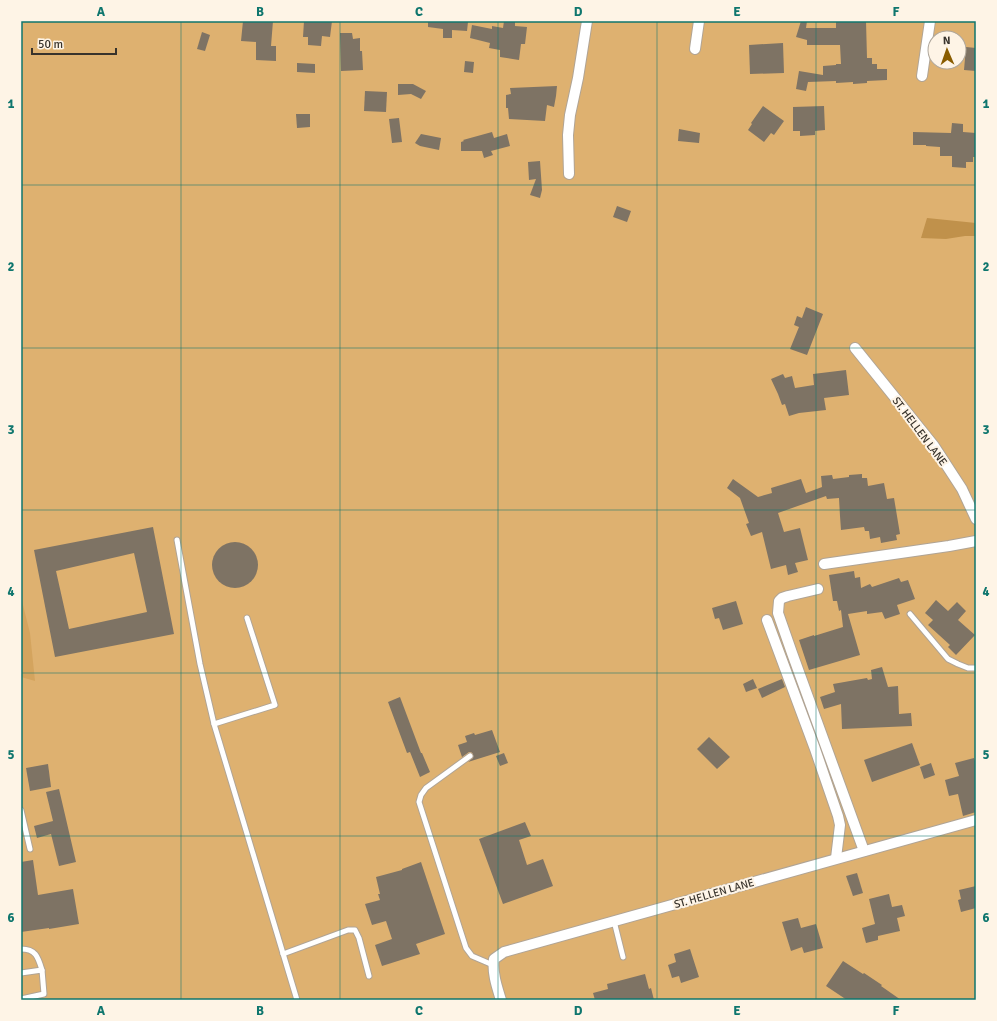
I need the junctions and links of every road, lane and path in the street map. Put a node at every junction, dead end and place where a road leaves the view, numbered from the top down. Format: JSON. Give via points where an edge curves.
{"nodes":[{"id":1,"x":587,"y":21,"type":"edge"},
{"id":2,"x":699,"y":21,"type":"edge"},
{"id":3,"x":930,"y":21,"type":"edge"},
{"id":4,"x":695,"y":49,"type":"dead end"},
{"id":5,"x":922,"y":76,"type":"dead end"},
{"id":6,"x":569,"y":174,"type":"dead end"},
{"id":7,"x":855,"y":348,"type":"dead end"},
{"id":8,"x":976,"y":519,"type":"edge"},
{"id":9,"x":177,"y":540,"type":"dead end"},
{"id":10,"x":976,"y":541,"type":"edge"},
{"id":11,"x":824,"y":564,"type":"dead end"},
{"id":12,"x":818,"y":589,"type":"dead end"},
{"id":13,"x":910,"y":614,"type":"dead end"},
{"id":14,"x":247,"y":618,"type":"dead end"},
{"id":15,"x":767,"y":620,"type":"dead end"},
{"id":16,"x":976,"y":668,"type":"edge"},
{"id":17,"x":214,"y":724,"type":"junction"},
{"id":18,"x":470,"y":756,"type":"dead end"},
{"id":19,"x":21,"y":810,"type":"edge"},
{"id":20,"x":976,"y":820,"type":"edge"},
{"id":21,"x":30,"y":849,"type":"dead end"},
{"id":22,"x":864,"y":851,"type":"junction"},
{"id":23,"x":836,"y":858,"type":"junction"},
{"id":24,"x":614,"y":921,"type":"junction"},
{"id":25,"x":21,"y":949,"type":"edge"},
{"id":26,"x":283,"y":954,"type":"junction"},
{"id":27,"x":623,"y":957,"type":"dead end"},
{"id":28,"x":493,"y":965,"type":"junction"},
{"id":29,"x":42,"y":970,"type":"junction"},
{"id":30,"x":21,"y":973,"type":"edge"},
{"id":31,"x":369,"y":976,"type":"dead end"},
{"id":32,"x":44,"y":997,"type":"edge"},
{"id":33,"x":21,"y":1000,"type":"edge"},
{"id":34,"x":297,"y":1000,"type":"edge"},
{"id":35,"x":501,"y":1000,"type":"edge"}],
"edges":[{"from":1,"to":6,"type":"street","via":[[570,115]]},
{"from":2,"to":4,"type":"street"},
{"from":3,"to":5,"type":"street"},
{"from":7,"to":8,"type":"street","name":"ST. HELLEN LANE","via":[[934,446],[962,489]]},
{"from":9,"to":17,"type":"lane"},
{"from":10,"to":11,"type":"street"},
{"from":12,"to":22,"type":"street","via":[[782,598],[778,613]]},
{"from":13,"to":16,"type":"lane","via":[[948,659],[968,668]]},
{"from":14,"to":17,"type":"lane","via":[[275,705]]},
{"from":15,"to":23,"type":"street","via":[[838,816],[840,825]]},
{"from":17,"to":26,"type":"lane"},
{"from":18,"to":28,"type":"lane","via":[[426,788],[419,802],[466,948],[472,956]]},
{"from":19,"to":21,"type":"lane"},
{"from":20,"to":22,"type":"street","name":"ST. HELLEN LANE"},
{"from":22,"to":23,"type":"street","name":"ST. HELLEN LANE"},
{"from":23,"to":24,"type":"street","name":"ST. HELLEN LANE"},
{"from":24,"to":27,"type":"lane"},
{"from":24,"to":28,"type":"street","name":"ST. HELLEN LANE","via":[[504,952],[494,959]]},
{"from":25,"to":29,"type":"lane","via":[[35,953]]},
{"from":26,"to":31,"type":"lane","via":[[348,930],[356,930]]},
{"from":26,"to":34,"type":"lane"},
{"from":28,"to":35,"type":"street"},
{"from":29,"to":30,"type":"lane"},
{"from":29,"to":32,"type":"lane"},
{"from":32,"to":33,"type":"lane"}]}
